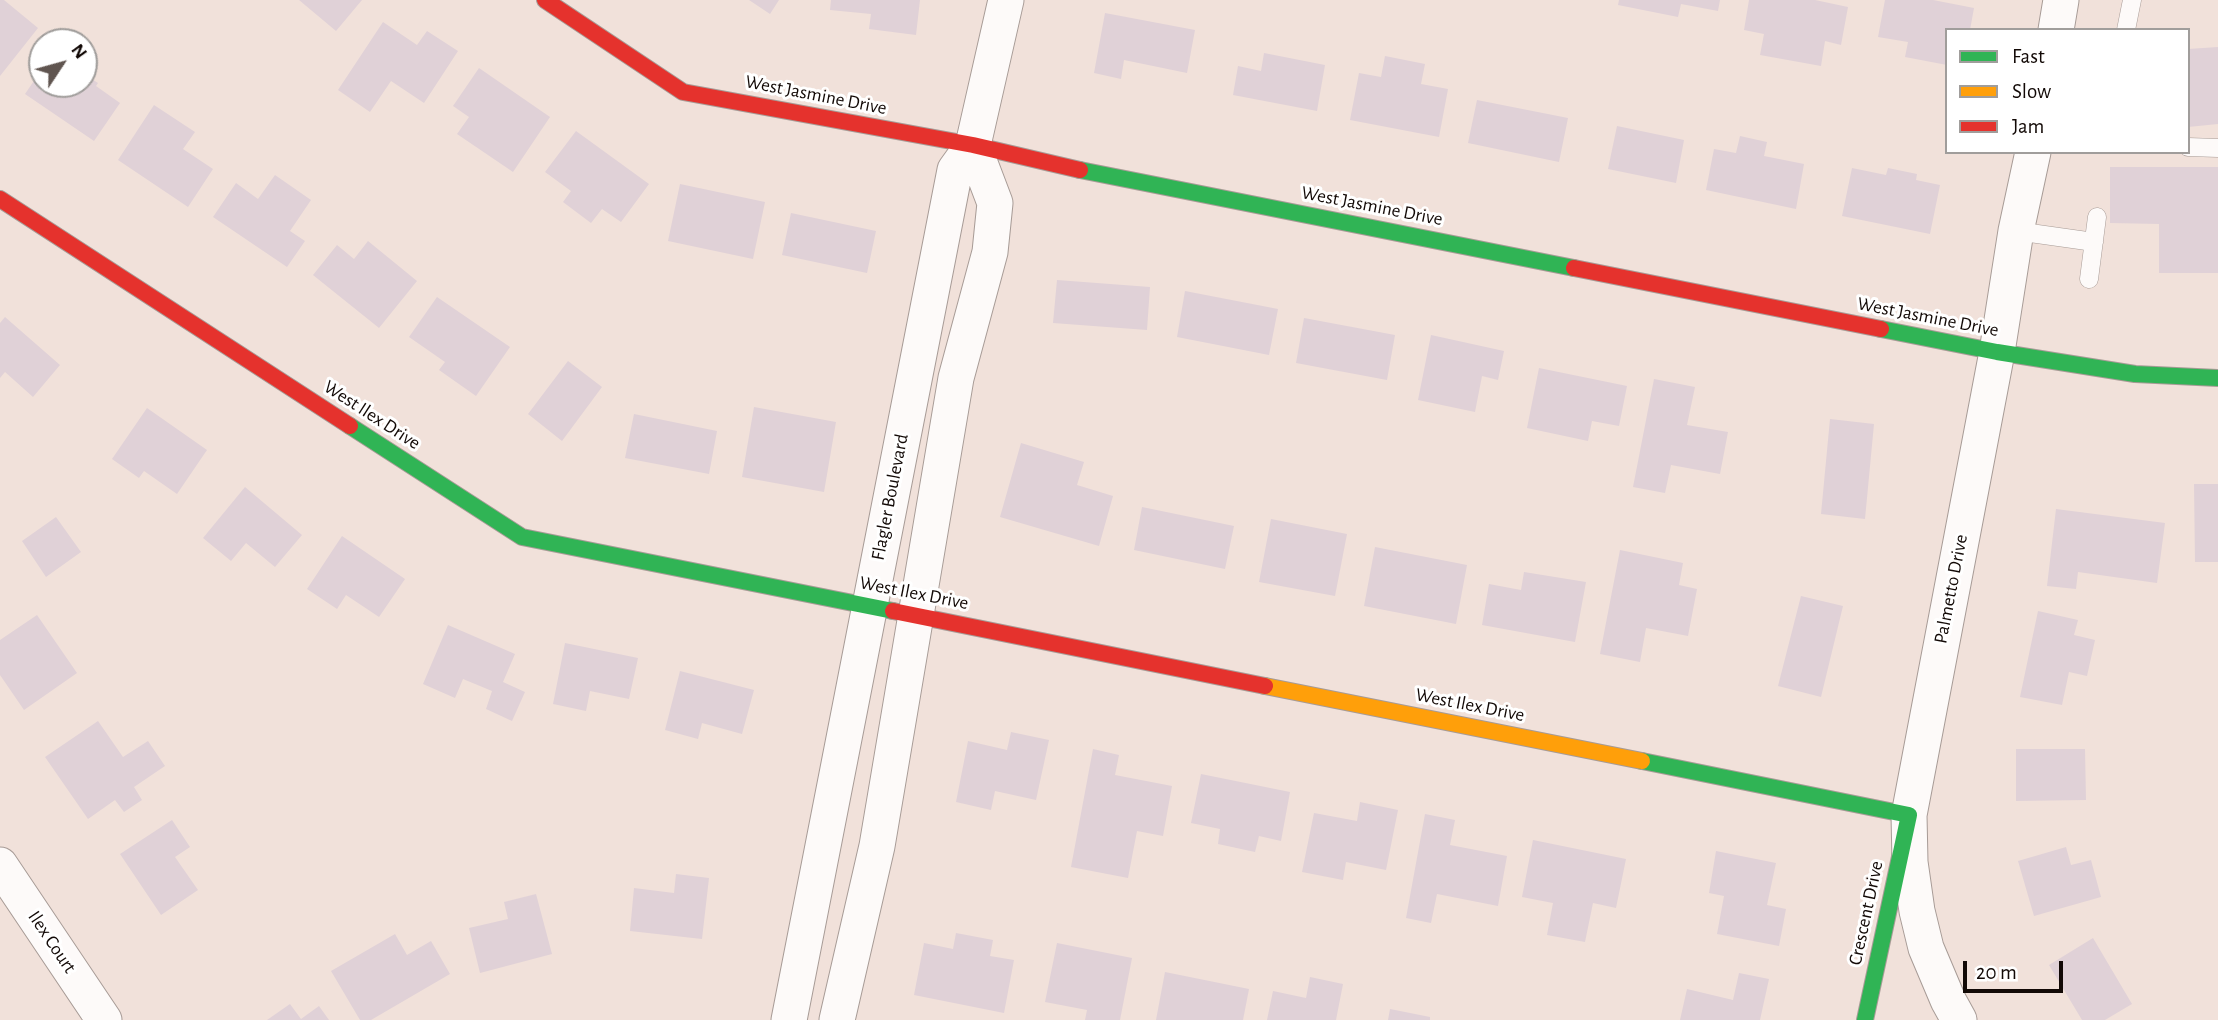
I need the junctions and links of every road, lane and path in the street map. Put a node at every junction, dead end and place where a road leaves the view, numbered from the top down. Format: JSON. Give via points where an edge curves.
{"nodes":[{"id":1,"x":545,"y":0,"type":"edge"},
{"id":2,"x":1006,"y":0,"type":"edge"},
{"id":3,"x":2061,"y":0,"type":"edge"},
{"id":4,"x":2132,"y":0,"type":"edge"},
{"id":5,"x":2056,"y":28,"type":"edge"},
{"id":6,"x":2126,"y":28,"type":"edge"},
{"id":7,"x":972,"y":145,"type":"junction"},
{"id":8,"x":2190,"y":148,"type":"edge"},
{"id":9,"x":2218,"y":148,"type":"edge"},
{"id":10,"x":2033,"y":154,"type":"edge"},
{"id":11,"x":0,"y":199,"type":"edge"},
{"id":12,"x":2097,"y":217,"type":"dead end"},
{"id":13,"x":2016,"y":231,"type":"junction"},
{"id":14,"x":2094,"y":242,"type":"junction"},
{"id":15,"x":2089,"y":279,"type":"dead end"},
{"id":16,"x":1997,"y":352,"type":"junction"},
{"id":17,"x":2218,"y":378,"type":"edge"},
{"id":18,"x":868,"y":606,"type":"junction"},
{"id":19,"x":915,"y":615,"type":"junction"},
{"id":20,"x":1909,"y":815,"type":"junction"},
{"id":21,"x":0,"y":865,"type":"edge"},
{"id":22,"x":104,"y":1020,"type":"edge"},
{"id":23,"x":789,"y":1020,"type":"edge"},
{"id":24,"x":837,"y":1020,"type":"edge"},
{"id":25,"x":1865,"y":1020,"type":"edge"},
{"id":26,"x":1959,"y":1020,"type":"edge"}],
"edges":[{"from":1,"to":7,"type":"street","name":"West Jasmine Drive","via":[[683,92]]},
{"from":2,"to":7,"type":"street","name":"Flagler Boulevard"},
{"from":3,"to":5,"type":"street"},
{"from":4,"to":6,"type":"lane"},
{"from":7,"to":16,"type":"street","name":"West Jasmine Drive"},
{"from":7,"to":18,"type":"street","name":"Flagler Boulevard","via":[[955,170]]},
{"from":7,"to":19,"type":"street","via":[[995,202],[990,252],[956,378]]},
{"from":8,"to":9,"type":"lane"},
{"from":10,"to":13,"type":"street","name":"Palmetto Drive"},
{"from":11,"to":18,"type":"street","name":"West Ilex Drive","via":[[522,537]]},
{"from":12,"to":14,"type":"lane"},
{"from":13,"to":14,"type":"lane"},
{"from":13,"to":16,"type":"street","name":"Palmetto Drive"},
{"from":14,"to":15,"type":"lane"},
{"from":16,"to":17,"type":"street","name":"West Jasmine Drive","via":[[2135,374]]},
{"from":16,"to":20,"type":"street","name":"Palmetto Drive"},
{"from":18,"to":19,"type":"street","name":"West Ilex Drive"},
{"from":18,"to":23,"type":"street","name":"Flagler Boulevard"},
{"from":19,"to":20,"type":"street","name":"West Ilex Drive"},
{"from":19,"to":24,"type":"street","via":[[877,846]]},
{"from":20,"to":25,"type":"street","name":"Crescent Drive"},
{"from":20,"to":26,"type":"street","name":"Palmetto Drive","via":[[1910,862],[1926,948]]},
{"from":21,"to":22,"type":"street","name":"Ilex Court"}]}
